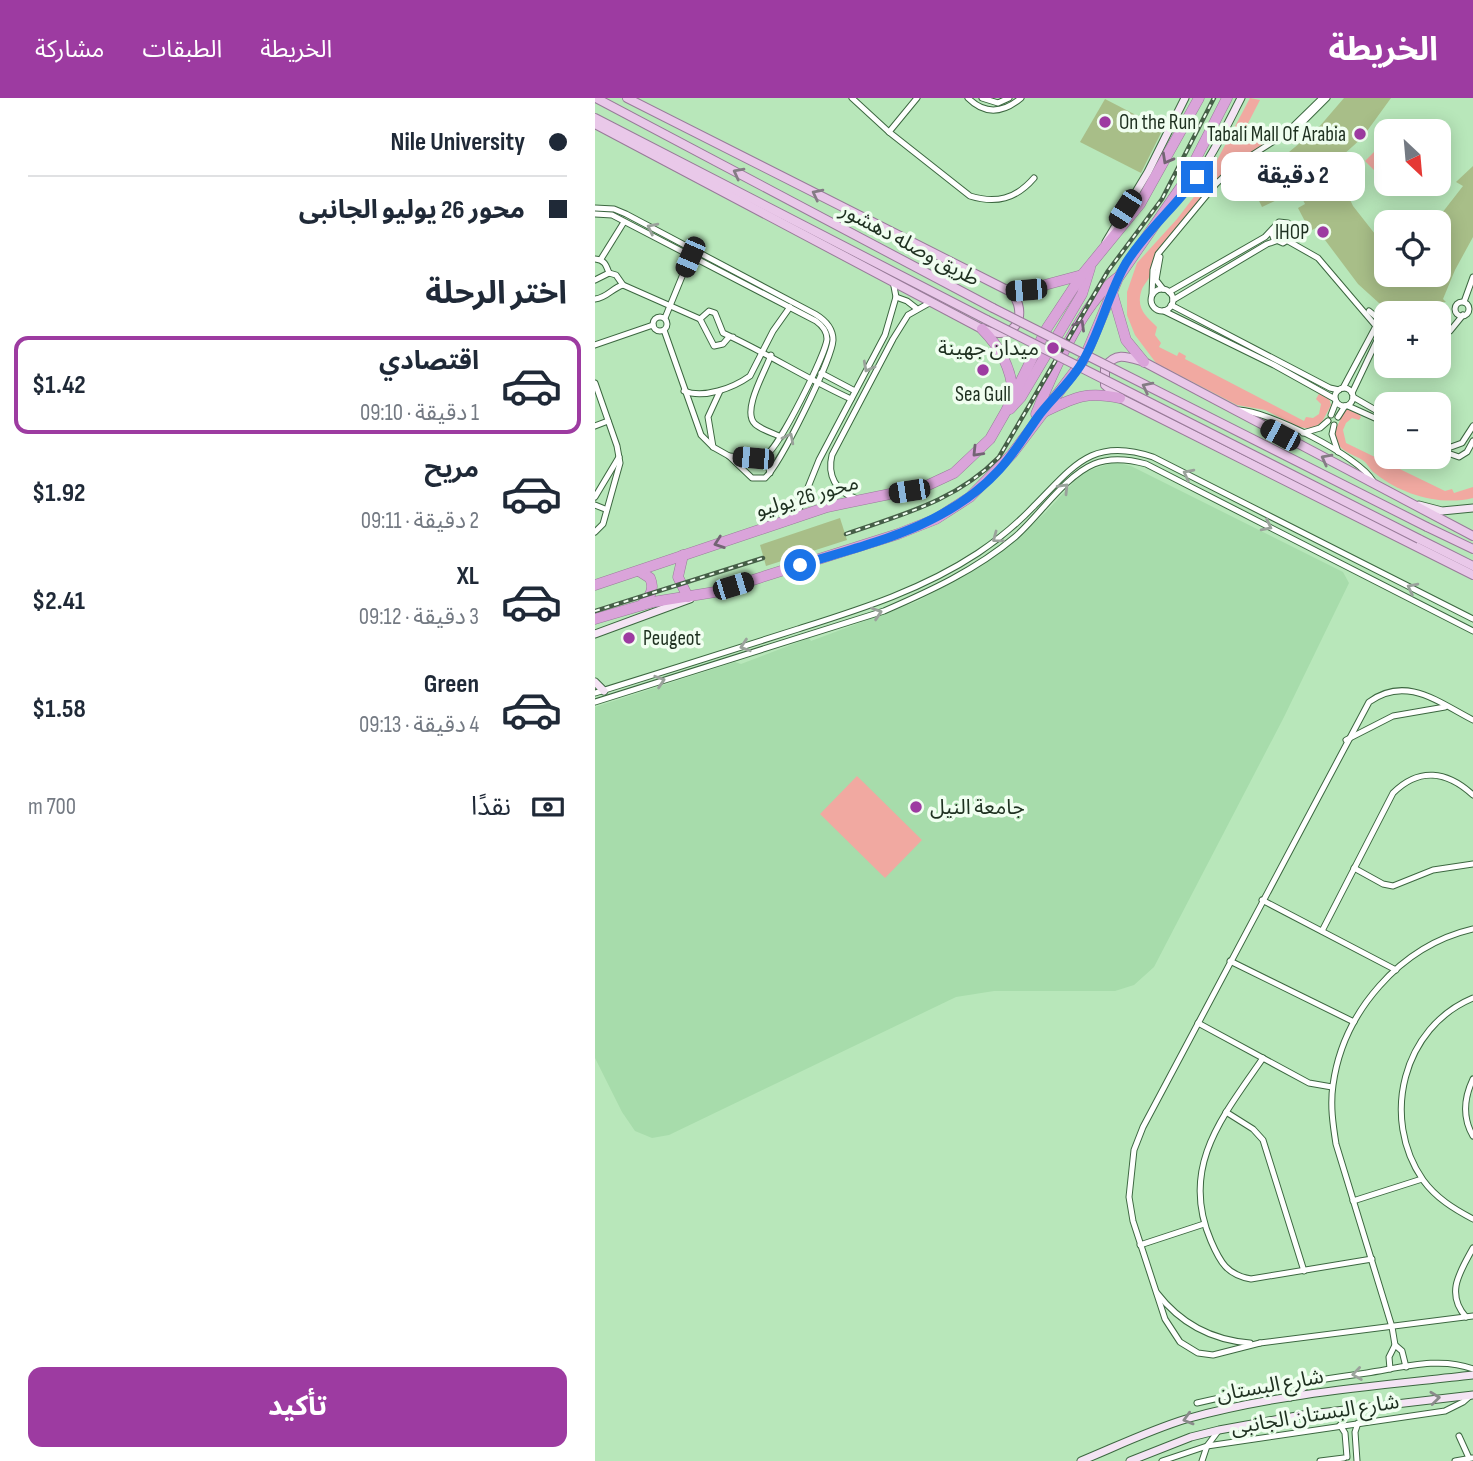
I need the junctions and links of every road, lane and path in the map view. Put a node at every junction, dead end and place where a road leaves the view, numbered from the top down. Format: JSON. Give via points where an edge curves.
{"nodes":[{"id":1,"x":596,"y":98,"type":"edge"},
{"id":2,"x":627,"y":98,"type":"edge"},
{"id":3,"x":852,"y":98,"type":"edge"},
{"id":4,"x":917,"y":98,"type":"edge"},
{"id":5,"x":968,"y":98,"type":"edge"},
{"id":6,"x":982,"y":98,"type":"edge"},
{"id":7,"x":1009,"y":98,"type":"edge"},
{"id":8,"x":1021,"y":98,"type":"edge"},
{"id":9,"x":1185,"y":98,"type":"edge"},
{"id":10,"x":1199,"y":98,"type":"edge"},
{"id":11,"x":1227,"y":98,"type":"edge"},
{"id":12,"x":1241,"y":98,"type":"edge"},
{"id":13,"x":1325,"y":98,"type":"edge"},
{"id":14,"x":595,"y":118,"type":"edge"},
{"id":15,"x":595,"y":124,"type":"edge"},
{"id":16,"x":890,"y":132,"type":"junction"},
{"id":17,"x":1034,"y":178,"type":"dead end"},
{"id":18,"x":1169,"y":207,"type":"junction"},
{"id":19,"x":595,"y":208,"type":"edge"},
{"id":20,"x":613,"y":212,"type":"junction"},
{"id":21,"x":595,"y":214,"type":"edge"},
{"id":22,"x":624,"y":222,"type":"junction"},
{"id":23,"x":1272,"y":231,"type":"junction"},
{"id":24,"x":1290,"y":238,"type":"junction"},
{"id":25,"x":1277,"y":241,"type":"junction"},
{"id":26,"x":681,"y":243,"type":"junction"},
{"id":27,"x":677,"y":251,"type":"junction"},
{"id":28,"x":1103,"y":251,"type":"junction"},
{"id":29,"x":702,"y":253,"type":"junction"},
{"id":30,"x":690,"y":257,"type":"junction"},
{"id":31,"x":598,"y":259,"type":"edge"},
{"id":32,"x":698,"y":261,"type":"junction"},
{"id":33,"x":1090,"y":264,"type":"junction"},
{"id":34,"x":609,"y":274,"type":"junction"},
{"id":35,"x":1082,"y":275,"type":"junction"},
{"id":36,"x":1473,"y":277,"type":"edge"},
{"id":37,"x":1118,"y":278,"type":"junction"},
{"id":38,"x":595,"y":280,"type":"edge"},
{"id":39,"x":893,"y":281,"type":"junction"},
{"id":40,"x":623,"y":285,"type":"junction"},
{"id":41,"x":1166,"y":290,"type":"junction"},
{"id":42,"x":1011,"y":292,"type":"junction"},
{"id":43,"x":1112,"y":292,"type":"junction"},
{"id":44,"x":1153,"y":295,"type":"junction"},
{"id":45,"x":896,"y":298,"type":"junction"},
{"id":46,"x":595,"y":299,"type":"edge"},
{"id":47,"x":932,"y":301,"type":"junction"},
{"id":48,"x":1172,"y":303,"type":"junction"},
{"id":49,"x":670,"y":304,"type":"junction"},
{"id":50,"x":791,"y":306,"type":"junction"},
{"id":51,"x":1468,"y":307,"type":"edge"},
{"id":52,"x":916,"y":308,"type":"junction"},
{"id":53,"x":1164,"y":311,"type":"junction"},
{"id":54,"x":1462,"y":314,"type":"junction"},
{"id":55,"x":665,"y":318,"type":"junction"},
{"id":56,"x":1473,"y":318,"type":"edge"},
{"id":57,"x":700,"y":319,"type":"junction"},
{"id":58,"x":1374,"y":319,"type":"edge"},
{"id":59,"x":653,"y":325,"type":"junction"},
{"id":60,"x":1451,"y":326,"type":"edge"},
{"id":61,"x":982,"y":329,"type":"junction"},
{"id":62,"x":664,"y":330,"type":"junction"},
{"id":63,"x":885,"y":335,"type":"junction"},
{"id":64,"x":733,"y":337,"type":"junction"},
{"id":65,"x":893,"y":339,"type":"junction"},
{"id":66,"x":1374,"y":339,"type":"edge"},
{"id":67,"x":1374,"y":344,"type":"edge"},
{"id":68,"x":595,"y":345,"type":"edge"},
{"id":69,"x":764,"y":351,"type":"junction"},
{"id":70,"x":771,"y":355,"type":"junction"},
{"id":71,"x":1144,"y":362,"type":"junction"},
{"id":72,"x":818,"y":372,"type":"junction"},
{"id":73,"x":813,"y":381,"type":"junction"},
{"id":74,"x":595,"y":383,"type":"edge"},
{"id":75,"x":1341,"y":389,"type":"junction"},
{"id":76,"x":720,"y":390,"type":"junction"},
{"id":77,"x":684,"y":391,"type":"junction"},
{"id":78,"x":855,"y":391,"type":"junction"},
{"id":79,"x":1013,"y":395,"type":"junction"},
{"id":80,"x":1352,"y":395,"type":"junction"},
{"id":81,"x":1121,"y":398,"type":"junction"},
{"id":82,"x":851,"y":399,"type":"junction"},
{"id":83,"x":1335,"y":401,"type":"junction"},
{"id":84,"x":1346,"y":406,"type":"junction"},
{"id":85,"x":1374,"y":409,"type":"edge"},
{"id":86,"x":1233,"y":410,"type":"junction"},
{"id":87,"x":1006,"y":411,"type":"junction"},
{"id":88,"x":1041,"y":414,"type":"junction"},
{"id":89,"x":1374,"y":418,"type":"edge"},
{"id":90,"x":1333,"y":420,"type":"junction"},
{"id":91,"x":608,"y":421,"type":"junction"},
{"id":92,"x":595,"y":426,"type":"edge"},
{"id":93,"x":1473,"y":426,"type":"edge"},
{"id":94,"x":1029,"y":430,"type":"junction"},
{"id":95,"x":1303,"y":433,"type":"junction"},
{"id":96,"x":781,"y":437,"type":"junction"},
{"id":97,"x":1473,"y":441,"type":"edge"},
{"id":98,"x":1462,"y":443,"type":"junction"},
{"id":99,"x":1451,"y":446,"type":"edge"},
{"id":100,"x":713,"y":447,"type":"junction"},
{"id":101,"x":1470,"y":448,"type":"junction"},
{"id":102,"x":1338,"y":452,"type":"junction"},
{"id":103,"x":1451,"y":455,"type":"edge"},
{"id":104,"x":729,"y":456,"type":"junction"},
{"id":105,"x":760,"y":456,"type":"junction"},
{"id":106,"x":619,"y":457,"type":"junction"},
{"id":107,"x":753,"y":458,"type":"junction"},
{"id":108,"x":820,"y":460,"type":"junction"},
{"id":109,"x":830,"y":464,"type":"junction"},
{"id":110,"x":770,"y":473,"type":"junction"},
{"id":111,"x":747,"y":475,"type":"junction"},
{"id":112,"x":1374,"y":484,"type":"junction"},
{"id":113,"x":595,"y":497,"type":"edge"},
{"id":114,"x":859,"y":499,"type":"junction"},
{"id":115,"x":1405,"y":500,"type":"junction"},
{"id":116,"x":595,"y":505,"type":"edge"},
{"id":117,"x":1473,"y":508,"type":"edge"},
{"id":118,"x":605,"y":509,"type":"junction"},
{"id":119,"x":795,"y":518,"type":"junction"},
{"id":120,"x":595,"y":532,"type":"edge"},
{"id":121,"x":1473,"y":536,"type":"edge"},
{"id":122,"x":1473,"y":549,"type":"edge"},
{"id":123,"x":684,"y":555,"type":"junction"},
{"id":124,"x":1473,"y":566,"type":"edge"},
{"id":125,"x":639,"y":571,"type":"junction"},
{"id":126,"x":1473,"y":575,"type":"edge"},
{"id":127,"x":595,"y":585,"type":"edge"},
{"id":128,"x":693,"y":596,"type":"junction"},
{"id":129,"x":641,"y":605,"type":"junction"},
{"id":130,"x":595,"y":619,"type":"edge"},
{"id":131,"x":1473,"y":619,"type":"edge"},
{"id":132,"x":798,"y":629,"type":"junction"},
{"id":133,"x":1473,"y":631,"type":"edge"},
{"id":134,"x":788,"y":632,"type":"junction"},
{"id":135,"x":595,"y":634,"type":"edge"},
{"id":136,"x":800,"y":636,"type":"junction"},
{"id":137,"x":790,"y":640,"type":"junction"},
{"id":138,"x":595,"y":682,"type":"edge"},
{"id":139,"x":604,"y":691,"type":"junction"},
{"id":140,"x":595,"y":693,"type":"edge"},
{"id":141,"x":595,"y":702,"type":"edge"},
{"id":142,"x":1447,"y":707,"type":"junction"},
{"id":143,"x":1473,"y":720,"type":"edge"},
{"id":144,"x":1346,"y":740,"type":"junction"},
{"id":145,"x":1473,"y":795,"type":"edge"},
{"id":146,"x":1473,"y":864,"type":"edge"},
{"id":147,"x":1355,"y":868,"type":"junction"},
{"id":148,"x":1262,"y":900,"type":"junction"},
{"id":149,"x":1473,"y":929,"type":"edge"},
{"id":150,"x":1322,"y":931,"type":"junction"},
{"id":151,"x":1230,"y":961,"type":"junction"},
{"id":152,"x":1396,"y":970,"type":"junction"},
{"id":153,"x":1473,"y":998,"type":"edge"},
{"id":154,"x":1354,"y":1022,"type":"junction"},
{"id":155,"x":1198,"y":1023,"type":"junction"},
{"id":156,"x":1263,"y":1058,"type":"junction"},
{"id":157,"x":1473,"y":1079,"type":"edge"},
{"id":158,"x":1332,"y":1087,"type":"junction"},
{"id":159,"x":1226,"y":1112,"type":"junction"},
{"id":160,"x":1473,"y":1136,"type":"edge"},
{"id":161,"x":1422,"y":1179,"type":"junction"},
{"id":162,"x":1353,"y":1200,"type":"junction"},
{"id":163,"x":1473,"y":1219,"type":"edge"},
{"id":164,"x":1204,"y":1224,"type":"junction"},
{"id":165,"x":1140,"y":1245,"type":"junction"},
{"id":166,"x":1473,"y":1248,"type":"edge"},
{"id":167,"x":1372,"y":1259,"type":"junction"},
{"id":168,"x":1304,"y":1271,"type":"junction"},
{"id":169,"x":1155,"y":1290,"type":"junction"},
{"id":170,"x":1470,"y":1317,"type":"edge"},
{"id":171,"x":1392,"y":1327,"type":"junction"},
{"id":172,"x":1260,"y":1343,"type":"junction"},
{"id":173,"x":1395,"y":1345,"type":"junction"},
{"id":174,"x":1406,"y":1367,"type":"junction"},
{"id":175,"x":1473,"y":1368,"type":"edge"},
{"id":176,"x":1390,"y":1369,"type":"junction"},
{"id":177,"x":1473,"y":1375,"type":"edge"},
{"id":178,"x":1312,"y":1381,"type":"junction"},
{"id":179,"x":1472,"y":1395,"type":"edge"},
{"id":180,"x":1287,"y":1398,"type":"junction"},
{"id":181,"x":1197,"y":1403,"type":"dead end"},
{"id":182,"x":1358,"y":1423,"type":"junction"},
{"id":183,"x":1340,"y":1425,"type":"junction"},
{"id":184,"x":1219,"y":1430,"type":"junction"},
{"id":185,"x":1459,"y":1436,"type":"dead end"},
{"id":186,"x":1207,"y":1446,"type":"junction"},
{"id":187,"x":1471,"y":1458,"type":"edge"},
{"id":188,"x":1343,"y":1459,"type":"edge"},
{"id":189,"x":1081,"y":1461,"type":"edge"},
{"id":190,"x":1134,"y":1461,"type":"edge"},
{"id":191,"x":1162,"y":1461,"type":"edge"},
{"id":192,"x":1202,"y":1461,"type":"edge"},
{"id":193,"x":1320,"y":1461,"type":"edge"},
{"id":194,"x":1356,"y":1461,"type":"edge"},
{"id":195,"x":1455,"y":1461,"type":"edge"}],
"edges":[{"from":122,"to":1,"type":"main road","name":"طريق وصله دهشور","one_way":true,"bridge":true,"via":[[993,308]]},
{"from":42,"to":2,"type":"main road","one_way":true},
{"from":3,"to":16,"type":"street"},
{"from":4,"to":16,"type":"street"},
{"from":5,"to":8,"type":"street","via":[[985,110],[998,111]]},
{"from":6,"to":7,"type":"street","via":[[997,103]]},
{"from":9,"to":28,"type":"street"},
{"from":10,"to":28,"type":"highway","name":"محور 26 يوليو","one_way":true,"via":[[1140,204]]},
{"from":11,"to":18,"type":"highway"},
{"from":12,"to":18,"type":"street","via":[[1197,177]]},
{"from":13,"to":41,"type":"street","via":[[1293,132],[1219,185],[1160,257],[1156,280]]},
{"from":13,"to":44,"type":"street","via":[[1216,184],[1158,254]]},
{"from":14,"to":124,"type":"main road","name":"طريق وصله دهشور","bridge":true},
{"from":15,"to":39,"type":"main road"},
{"from":16,"to":17,"type":"street","via":[[970,196],[984,200],[1012,197]]},
{"from":18,"to":37,"type":"highway"},
{"from":19,"to":20,"type":"street"},
{"from":20,"to":21,"type":"street"},
{"from":20,"to":22,"type":"street"},
{"from":26,"to":20,"type":"street","one_way":true},
{"from":22,"to":27,"type":"street"},
{"from":22,"to":31,"type":"street"},
{"from":23,"to":24,"type":"street","via":[[1276,223],[1285,221],[1292,227]]},
{"from":23,"to":25,"type":"street"},
{"from":23,"to":41,"type":"street"},
{"from":24,"to":25,"type":"street"},
{"from":24,"to":58,"type":"street","via":[[1319,255]]},
{"from":25,"to":48,"type":"street"},
{"from":26,"to":27,"type":"street"},
{"from":26,"to":29,"type":"street"},
{"from":27,"to":30,"type":"street"},
{"from":28,"to":33,"type":"highway","name":"محور 26 يوليو"},
{"from":29,"to":32,"type":"street"},
{"from":29,"to":50,"type":"street"},
{"from":30,"to":32,"type":"street"},
{"from":30,"to":49,"type":"street"},
{"from":31,"to":34,"type":"street"},
{"from":32,"to":50,"type":"street"},
{"from":33,"to":35,"type":"highway","name":"محور 26 يوليو"},
{"from":33,"to":87,"type":"highway","name":"محور 26 يوليو","via":[[1082,294],[1021,397]]},
{"from":34,"to":38,"type":"street"},
{"from":34,"to":40,"type":"street","via":[[616,275]]},
{"from":35,"to":42,"type":"highway"},
{"from":35,"to":79,"type":"highway","name":"محور 26 يوليو","via":[[1047,328]]},
{"from":36,"to":51,"type":"street"},
{"from":37,"to":43,"type":"highway"},
{"from":94,"to":37,"type":"highway","one_way":true,"via":[[1056,367],[1087,313],[1105,287]]},
{"from":39,"to":45,"type":"street"},
{"from":39,"to":47,"type":"main road"},
{"from":40,"to":46,"type":"street"},
{"from":40,"to":49,"type":"street"},
{"from":41,"to":44,"type":"street"},
{"from":41,"to":48,"type":"street"},
{"from":42,"to":61,"type":"main road","via":[[1021,309],[1016,324],[1003,333]]},
{"from":43,"to":71,"type":"highway","via":[[1126,340]]},
{"from":43,"to":88,"type":"highway","via":[[1084,359]]},
{"from":44,"to":53,"type":"street","via":[[1153,306]]},
{"from":45,"to":52,"type":"street"},
{"from":45,"to":63,"type":"street"},
{"from":47,"to":52,"type":"street"},
{"from":47,"to":61,"type":"main road"},
{"from":48,"to":53,"type":"street"},
{"from":48,"to":75,"type":"street"},
{"from":49,"to":55,"type":"street"},
{"from":49,"to":57,"type":"street"},
{"from":50,"to":69,"type":"street"},
{"from":50,"to":72,"type":"street","via":[[826,332]]},
{"from":51,"to":54,"type":"street"},
{"from":51,"to":54,"type":"street","via":[[1457,304]]},
{"from":52,"to":65,"type":"street"},
{"from":53,"to":83,"type":"street"},
{"from":54,"to":56,"type":"street"},
{"from":54,"to":60,"type":"street"},
{"from":55,"to":59,"type":"street","via":[[655,319]]},
{"from":55,"to":62,"type":"street"},
{"from":57,"to":64,"type":"street","via":[[709,311],[715,313],[723,333]]},
{"from":57,"to":64,"type":"street","via":[[714,346]]},
{"from":59,"to":62,"type":"street"},
{"from":59,"to":68,"type":"street"},
{"from":61,"to":79,"type":"highway","via":[[1002,354]]},
{"from":62,"to":77,"type":"street"},
{"from":63,"to":65,"type":"street"},
{"from":63,"to":78,"type":"street","one_way":true},
{"from":64,"to":69,"type":"street"},
{"from":65,"to":109,"type":"street"},
{"from":66,"to":75,"type":"street"},
{"from":67,"to":80,"type":"street"},
{"from":69,"to":70,"type":"street"},
{"from":69,"to":76,"type":"street","via":[[750,376]]},
{"from":70,"to":73,"type":"street"},
{"from":70,"to":96,"type":"street","via":[[754,391],[751,413],[756,424]]},
{"from":71,"to":81,"type":"main road","via":[[1124,355],[1106,364],[1104,382]]},
{"from":71,"to":86,"type":"main road"},
{"from":72,"to":73,"type":"street"},
{"from":72,"to":78,"type":"street"},
{"from":73,"to":82,"type":"street"},
{"from":73,"to":96,"type":"street"},
{"from":110,"to":73,"type":"street","one_way":true},
{"from":74,"to":91,"type":"street"},
{"from":75,"to":80,"type":"street"},
{"from":75,"to":83,"type":"street"},
{"from":76,"to":77,"type":"street","via":[[699,395]]},
{"from":76,"to":100,"type":"street","via":[[708,417]]},
{"from":77,"to":100,"type":"street","via":[[701,435]]},
{"from":78,"to":82,"type":"street"},
{"from":79,"to":87,"type":"highway","name":"محور 26 يوليو"},
{"from":80,"to":84,"type":"street"},
{"from":80,"to":85,"type":"street"},
{"from":81,"to":88,"type":"highway","via":[[1081,395]]},
{"from":81,"to":126,"type":"main road"},
{"from":82,"to":108,"type":"street"},
{"from":83,"to":84,"type":"street"},
{"from":83,"to":90,"type":"street"},
{"from":84,"to":89,"type":"street"},
{"from":84,"to":90,"type":"street"},
{"from":86,"to":95,"type":"street","via":[[1261,413]]},
{"from":112,"to":86,"type":"main road","one_way":true},
{"from":87,"to":114,"type":"highway","name":"محور 26 يوليو","one_way":true,"via":[[990,439],[954,472],[924,487]]},
{"from":88,"to":94,"type":"highway"},
{"from":90,"to":95,"type":"street"},
{"from":90,"to":102,"type":"street"},
{"from":91,"to":92,"type":"street"},
{"from":91,"to":106,"type":"street"},
{"from":93,"to":98,"type":"street"},
{"from":94,"to":128,"type":"highway","via":[[985,484],[936,519]]},
{"from":95,"to":102,"type":"street"},
{"from":96,"to":105,"type":"street","via":[[770,452]]},
{"from":97,"to":101,"type":"street"},
{"from":98,"to":99,"type":"street"},
{"from":98,"to":101,"type":"street"},
{"from":100,"to":104,"type":"street"},
{"from":101,"to":103,"type":"street","via":[[1459,457]]},
{"from":102,"to":112,"type":"street","via":[[1361,466]]},
{"from":104,"to":107,"type":"street"},
{"from":104,"to":111,"type":"street"},
{"from":105,"to":107,"type":"street"},
{"from":105,"to":110,"type":"street"},
{"from":106,"to":113,"type":"street"},
{"from":106,"to":118,"type":"street"},
{"from":107,"to":111,"type":"street"},
{"from":108,"to":109,"type":"street"},
{"from":108,"to":119,"type":"street"},
{"from":109,"to":114,"type":"street","via":[[835,485]]},
{"from":110,"to":111,"type":"street","via":[[756,480]]},
{"from":112,"to":115,"type":"main road"},
{"from":114,"to":119,"type":"highway","name":"محور 26 يوليو"},
{"from":115,"to":117,"type":"street","via":[[1442,511]]},
{"from":115,"to":121,"type":"main road"},
{"from":116,"to":118,"type":"street"},
{"from":118,"to":120,"type":"street","via":[[603,524]]},
{"from":119,"to":123,"type":"highway","name":"محور 26 يوليو","one_way":true},
{"from":123,"to":125,"type":"highway","name":"محور 26 يوليو"},
{"from":123,"to":128,"type":"highway","via":[[678,577]]},
{"from":125,"to":127,"type":"highway","name":"محور 26 يوليو"},
{"from":125,"to":129,"type":"highway","via":[[650,578],[653,587]]},
{"from":128,"to":129,"type":"highway"},
{"from":128,"to":135,"type":"street"},
{"from":129,"to":130,"type":"highway"},
{"from":131,"to":132,"type":"street","one_way":true,"via":[[1177,468],[1123,450],[1096,454],[1070,468],[1015,525],[931,581]]},
{"from":132,"to":134,"type":"street"},
{"from":132,"to":136,"type":"street"},
{"from":136,"to":133,"type":"street","one_way":true,"via":[[884,611],[953,579],[1013,538],[1082,471],[1119,459],[1146,464]]},
{"from":134,"to":137,"type":"street"},
{"from":134,"to":139,"type":"street","one_way":true},
{"from":136,"to":137,"type":"street"},
{"from":141,"to":137,"type":"street","one_way":true},
{"from":138,"to":139,"type":"street"},
{"from":139,"to":140,"type":"street"},
{"from":142,"to":143,"type":"street"},
{"from":142,"to":144,"type":"street","via":[[1393,716]]},
{"from":142,"to":144,"type":"street","via":[[1407,689],[1380,694],[1361,712]]},
{"from":144,"to":148,"type":"street"},
{"from":145,"to":147,"type":"street","via":[[1442,775],[1415,776],[1403,783],[1393,793]]},
{"from":146,"to":147,"type":"street","via":[[1433,870],[1393,886]]},
{"from":147,"to":150,"type":"street"},
{"from":148,"to":150,"type":"street"},
{"from":148,"to":151,"type":"street"},
{"from":149,"to":152,"type":"street","via":[[1440,940]]},
{"from":150,"to":152,"type":"street"},
{"from":151,"to":154,"type":"street"},
{"from":151,"to":155,"type":"street"},
{"from":152,"to":154,"type":"street"},
{"from":153,"to":161,"type":"street","via":[[1437,1021],[1408,1065],[1400,1112],[1408,1150]]},
{"from":154,"to":158,"type":"street","via":[[1340,1052]]},
{"from":155,"to":156,"type":"street"},
{"from":155,"to":165,"type":"street","via":[[1134,1150],[1129,1197]]},
{"from":156,"to":158,"type":"street","via":[[1309,1083]]},
{"from":156,"to":159,"type":"street"},
{"from":157,"to":160,"type":"street","via":[[1465,1106]]},
{"from":158,"to":162,"type":"street","via":[[1336,1144]]},
{"from":159,"to":164,"type":"street","via":[[1204,1156],[1200,1201]]},
{"from":159,"to":168,"type":"street","via":[[1263,1140]]},
{"from":161,"to":162,"type":"street"},
{"from":161,"to":163,"type":"street","via":[[1448,1206]]},
{"from":162,"to":167,"type":"street"},
{"from":164,"to":165,"type":"street"},
{"from":164,"to":168,"type":"street","via":[[1221,1264],[1240,1277]]},
{"from":165,"to":169,"type":"street"},
{"from":166,"to":170,"type":"street","via":[[1455,1285],[1456,1303]]},
{"from":167,"to":168,"type":"street"},
{"from":167,"to":171,"type":"street"},
{"from":169,"to":172,"type":"street","via":[[1196,1328],[1227,1339]]},
{"from":169,"to":172,"type":"street","via":[[1172,1331],[1192,1350],[1213,1355]]},
{"from":170,"to":171,"type":"street"},
{"from":171,"to":172,"type":"street"},
{"from":171,"to":173,"type":"street"},
{"from":173,"to":174,"type":"street"},
{"from":173,"to":176,"type":"street"},
{"from":174,"to":175,"type":"street","name":"شارع البستان الجانبى","via":[[1446,1363]]},
{"from":174,"to":176,"type":"street","name":"شارع البستان الجانبى"},
{"from":176,"to":178,"type":"street","name":"شارع البستان الجانبى","one_way":true},
{"from":177,"to":180,"type":"street","name":"شارع البستان"},
{"from":178,"to":180,"type":"street"},
{"from":178,"to":181,"type":"street","name":"شارع البستان الجانبى"},
{"from":179,"to":182,"type":"street","name":"شارع البستان الجانبى","via":[[1445,1410]]},
{"from":184,"to":179,"type":"street","name":"شارع البستان","one_way":true},
{"from":180,"to":189,"type":"street","name":"شارع البستان","one_way":true,"via":[[1185,1420]]},
{"from":182,"to":183,"type":"street","name":"شارع البستان الجانبى"},
{"from":182,"to":194,"type":"street"},
{"from":183,"to":186,"type":"street","name":"شارع البستان الجانبى"},
{"from":183,"to":188,"type":"street","via":[[1345,1433]]},
{"from":184,"to":186,"type":"street"},
{"from":184,"to":190,"type":"street","name":"شارع البستان"},
{"from":185,"to":187,"type":"street"},
{"from":186,"to":191,"type":"street","name":"شارع البستان الجانبى"},
{"from":186,"to":192,"type":"street"},
{"from":187,"to":195,"type":"street"},
{"from":188,"to":193,"type":"street"},
{"from":188,"to":194,"type":"street"}]}
